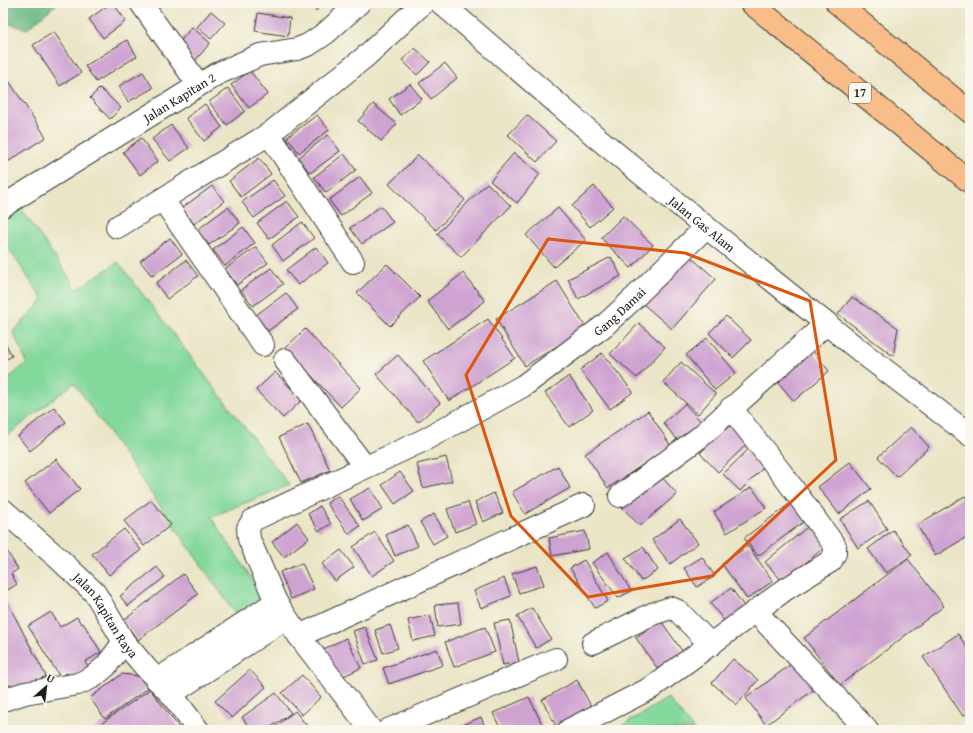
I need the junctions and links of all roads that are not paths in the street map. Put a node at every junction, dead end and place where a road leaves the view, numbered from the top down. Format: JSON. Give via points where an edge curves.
{"nodes":[{"id":1,"x":141,"y":3,"type":"edge"},
{"id":2,"x":359,"y":3,"type":"edge"},
{"id":3,"x":423,"y":3,"type":"edge"},
{"id":4,"x":441,"y":3,"type":"edge"},
{"id":5,"x":751,"y":3,"type":"edge"},
{"id":6,"x":837,"y":3,"type":"edge"},
{"id":7,"x":198,"y":84,"type":"junction"},
{"id":8,"x":970,"y":112,"type":"edge"},
{"id":9,"x":269,"y":134,"type":"junction"},
{"id":10,"x":970,"y":182,"type":"edge"},
{"id":11,"x":163,"y":200,"type":"junction"},
{"id":12,"x":3,"y":206,"type":"edge"},
{"id":13,"x":117,"y":227,"type":"dead end"},
{"id":14,"x":706,"y":227,"type":"junction"},
{"id":15,"x":353,"y":262,"type":"dead end"},
{"id":16,"x":827,"y":323,"type":"junction"},
{"id":17,"x":263,"y":344,"type":"dead end"},
{"id":18,"x":285,"y":360,"type":"dead end"},
{"id":19,"x":731,"y":408,"type":"junction"},
{"id":20,"x":970,"y":435,"type":"edge"},
{"id":21,"x":366,"y":467,"type":"junction"},
{"id":22,"x":620,"y":496,"type":"dead end"},
{"id":23,"x":584,"y":505,"type":"dead end"},
{"id":24,"x":3,"y":510,"type":"edge"},
{"id":25,"x":281,"y":610,"type":"junction"},
{"id":26,"x":756,"y":612,"type":"junction"},
{"id":27,"x":300,"y":636,"type":"junction"},
{"id":28,"x":124,"y":642,"type":"junction"},
{"id":29,"x":593,"y":643,"type":"dead end"},
{"id":30,"x":711,"y":645,"type":"junction"},
{"id":31,"x":556,"y":659,"type":"dead end"},
{"id":32,"x":164,"y":687,"type":"junction"},
{"id":33,"x":3,"y":700,"type":"edge"},
{"id":34,"x":192,"y":728,"type":"edge"},
{"id":35,"x":371,"y":730,"type":"edge"},
{"id":36,"x":388,"y":730,"type":"edge"},
{"id":37,"x":569,"y":730,"type":"edge"},
{"id":38,"x":867,"y":730,"type":"edge"}],
"edges":[{"from":1,"to":7,"type":"street"},
{"from":2,"to":7,"type":"street","name":"Jalan Kapitan 2","via":[[326,33],[308,45],[260,55]]},
{"from":3,"to":9,"type":"street","via":[[365,58]]},
{"from":4,"to":14,"type":"street","name":"Jalan Gas Alam","via":[[595,136]]},
{"from":5,"to":10,"type":"highway","number":"17"},
{"from":6,"to":8,"type":"highway"},
{"from":7,"to":12,"type":"street","name":"Jalan Kapitan 2"},
{"from":9,"to":11,"type":"street"},
{"from":9,"to":15,"type":"street"},
{"from":11,"to":13,"type":"street"},
{"from":11,"to":17,"type":"street"},
{"from":14,"to":16,"type":"street","name":"Jalan Gas Alam"},
{"from":14,"to":21,"type":"street","name":"Gang Damai","via":[[605,325],[523,386],[422,441]]},
{"from":16,"to":19,"type":"street"},
{"from":16,"to":20,"type":"street","name":"Jalan Gas Alam"},
{"from":18,"to":21,"type":"street"},
{"from":19,"to":22,"type":"street","via":[[700,437]]},
{"from":19,"to":26,"type":"street","via":[[784,475],[836,550],[830,561]]},
{"from":21,"to":25,"type":"street","name":"Gang Damai","via":[[253,520],[248,528],[249,539]]},
{"from":23,"to":27,"type":"street"},
{"from":24,"to":28,"type":"street","name":"Jalan Kapitan Raya","via":[[95,593]]},
{"from":25,"to":27,"type":"street","name":"Gang Damai"},
{"from":25,"to":32,"type":"street"},
{"from":26,"to":30,"type":"street"},
{"from":26,"to":38,"type":"street"},
{"from":27,"to":35,"type":"street","name":"Gang Damai"},
{"from":28,"to":32,"type":"street","name":"Jalan Kapitan Raya"},
{"from":28,"to":33,"type":"street","via":[[106,666],[93,677],[78,684],[25,693]]},
{"from":29,"to":30,"type":"street","via":[[670,608],[678,611]]},
{"from":30,"to":37,"type":"street","via":[[651,688]]},
{"from":31,"to":36,"type":"street"},
{"from":32,"to":34,"type":"street","name":"Jalan Kapitan Raya"}]}
